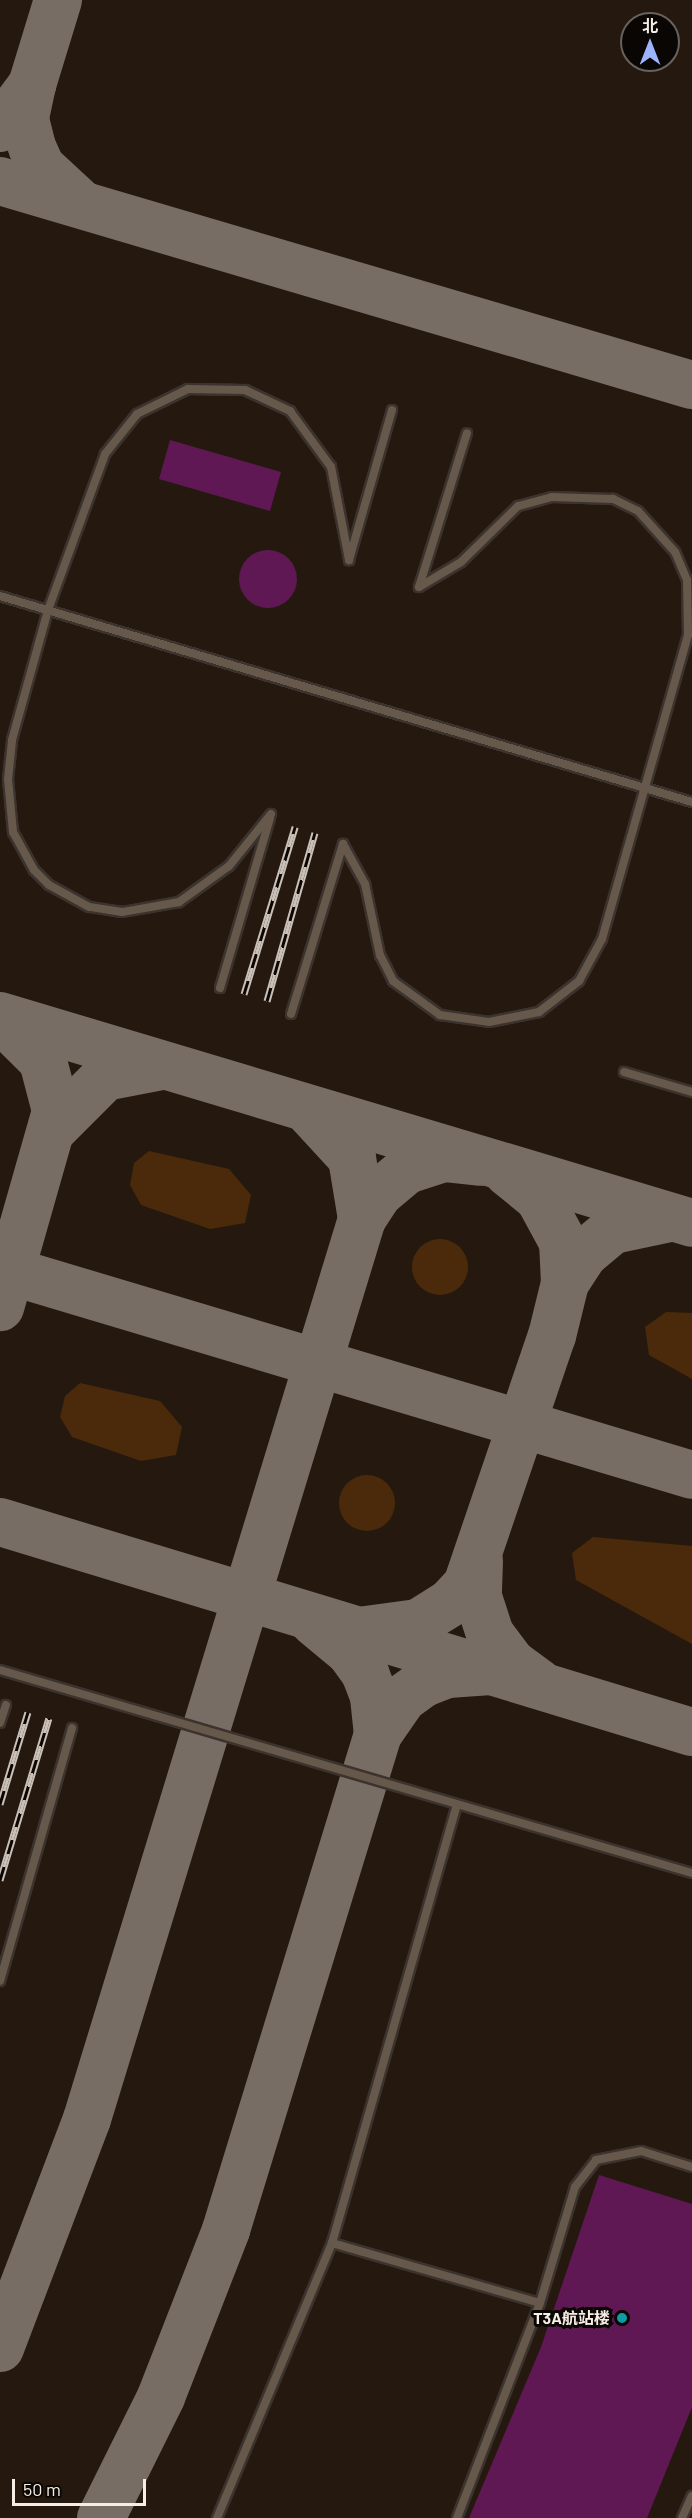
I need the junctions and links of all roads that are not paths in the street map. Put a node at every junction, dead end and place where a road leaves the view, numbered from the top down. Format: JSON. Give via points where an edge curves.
{"nodes":[{"id":1,"x":392,"y":410,"type":"dead end"},
{"id":2,"x":467,"y":433,"type":"dead end"},
{"id":3,"x":0,"y":596,"type":"edge"},
{"id":4,"x":48,"y":610,"type":"junction"},
{"id":5,"x":648,"y":789,"type":"junction"},
{"id":6,"x":692,"y":802,"type":"edge"},
{"id":7,"x":219,"y":988,"type":"dead end"},
{"id":8,"x":291,"y":1014,"type":"dead end"},
{"id":9,"x":624,"y":1071,"type":"dead end"},
{"id":10,"x":692,"y":1092,"type":"edge"},
{"id":11,"x":0,"y":1670,"type":"edge"},
{"id":12,"x":6,"y":1705,"type":"dead end"},
{"id":13,"x":0,"y":1723,"type":"edge"},
{"id":14,"x":72,"y":1728,"type":"dead end"},
{"id":15,"x":457,"y":1805,"type":"junction"},
{"id":16,"x":692,"y":1874,"type":"edge"},
{"id":17,"x":0,"y":1981,"type":"edge"},
{"id":18,"x":692,"y":2167,"type":"edge"},
{"id":19,"x":332,"y":2243,"type":"junction"},
{"id":20,"x":540,"y":2303,"type":"junction"},
{"id":21,"x":692,"y":2496,"type":"edge"},
{"id":22,"x":217,"y":2518,"type":"edge"},
{"id":23,"x":457,"y":2518,"type":"edge"},
{"id":24,"x":682,"y":2518,"type":"edge"}],
"edges":[{"from":1,"to":4,"type":"lane","via":[[349,560],[331,467],[290,411],[244,390],[188,390],[137,414],[105,454]]},
{"from":2,"to":5,"type":"lane","via":[[419,586],[461,562],[518,506],[582,496],[613,499],[638,511],[675,552],[691,606],[680,677]]},
{"from":3,"to":4,"type":"lane"},
{"from":4,"to":5,"type":"lane"},
{"from":4,"to":7,"type":"lane","via":[[12,740],[8,779],[13,832],[34,870],[49,885],[89,907],[122,912],[179,902],[229,866],[271,814]]},
{"from":5,"to":6,"type":"lane"},
{"from":5,"to":8,"type":"lane","via":[[593,961],[559,1000],[512,1020],[440,1015],[393,981],[380,955],[365,884],[343,844]]},
{"from":9,"to":10,"type":"lane"},
{"from":11,"to":15,"type":"lane"},
{"from":12,"to":13,"type":"lane"},
{"from":14,"to":17,"type":"lane"},
{"from":15,"to":16,"type":"lane"},
{"from":15,"to":19,"type":"lane"},
{"from":18,"to":20,"type":"lane","via":[[641,2151],[596,2160],[575,2187]]},
{"from":19,"to":20,"type":"lane"},
{"from":19,"to":22,"type":"lane"},
{"from":20,"to":23,"type":"lane"},
{"from":21,"to":24,"type":"lane"}]}
